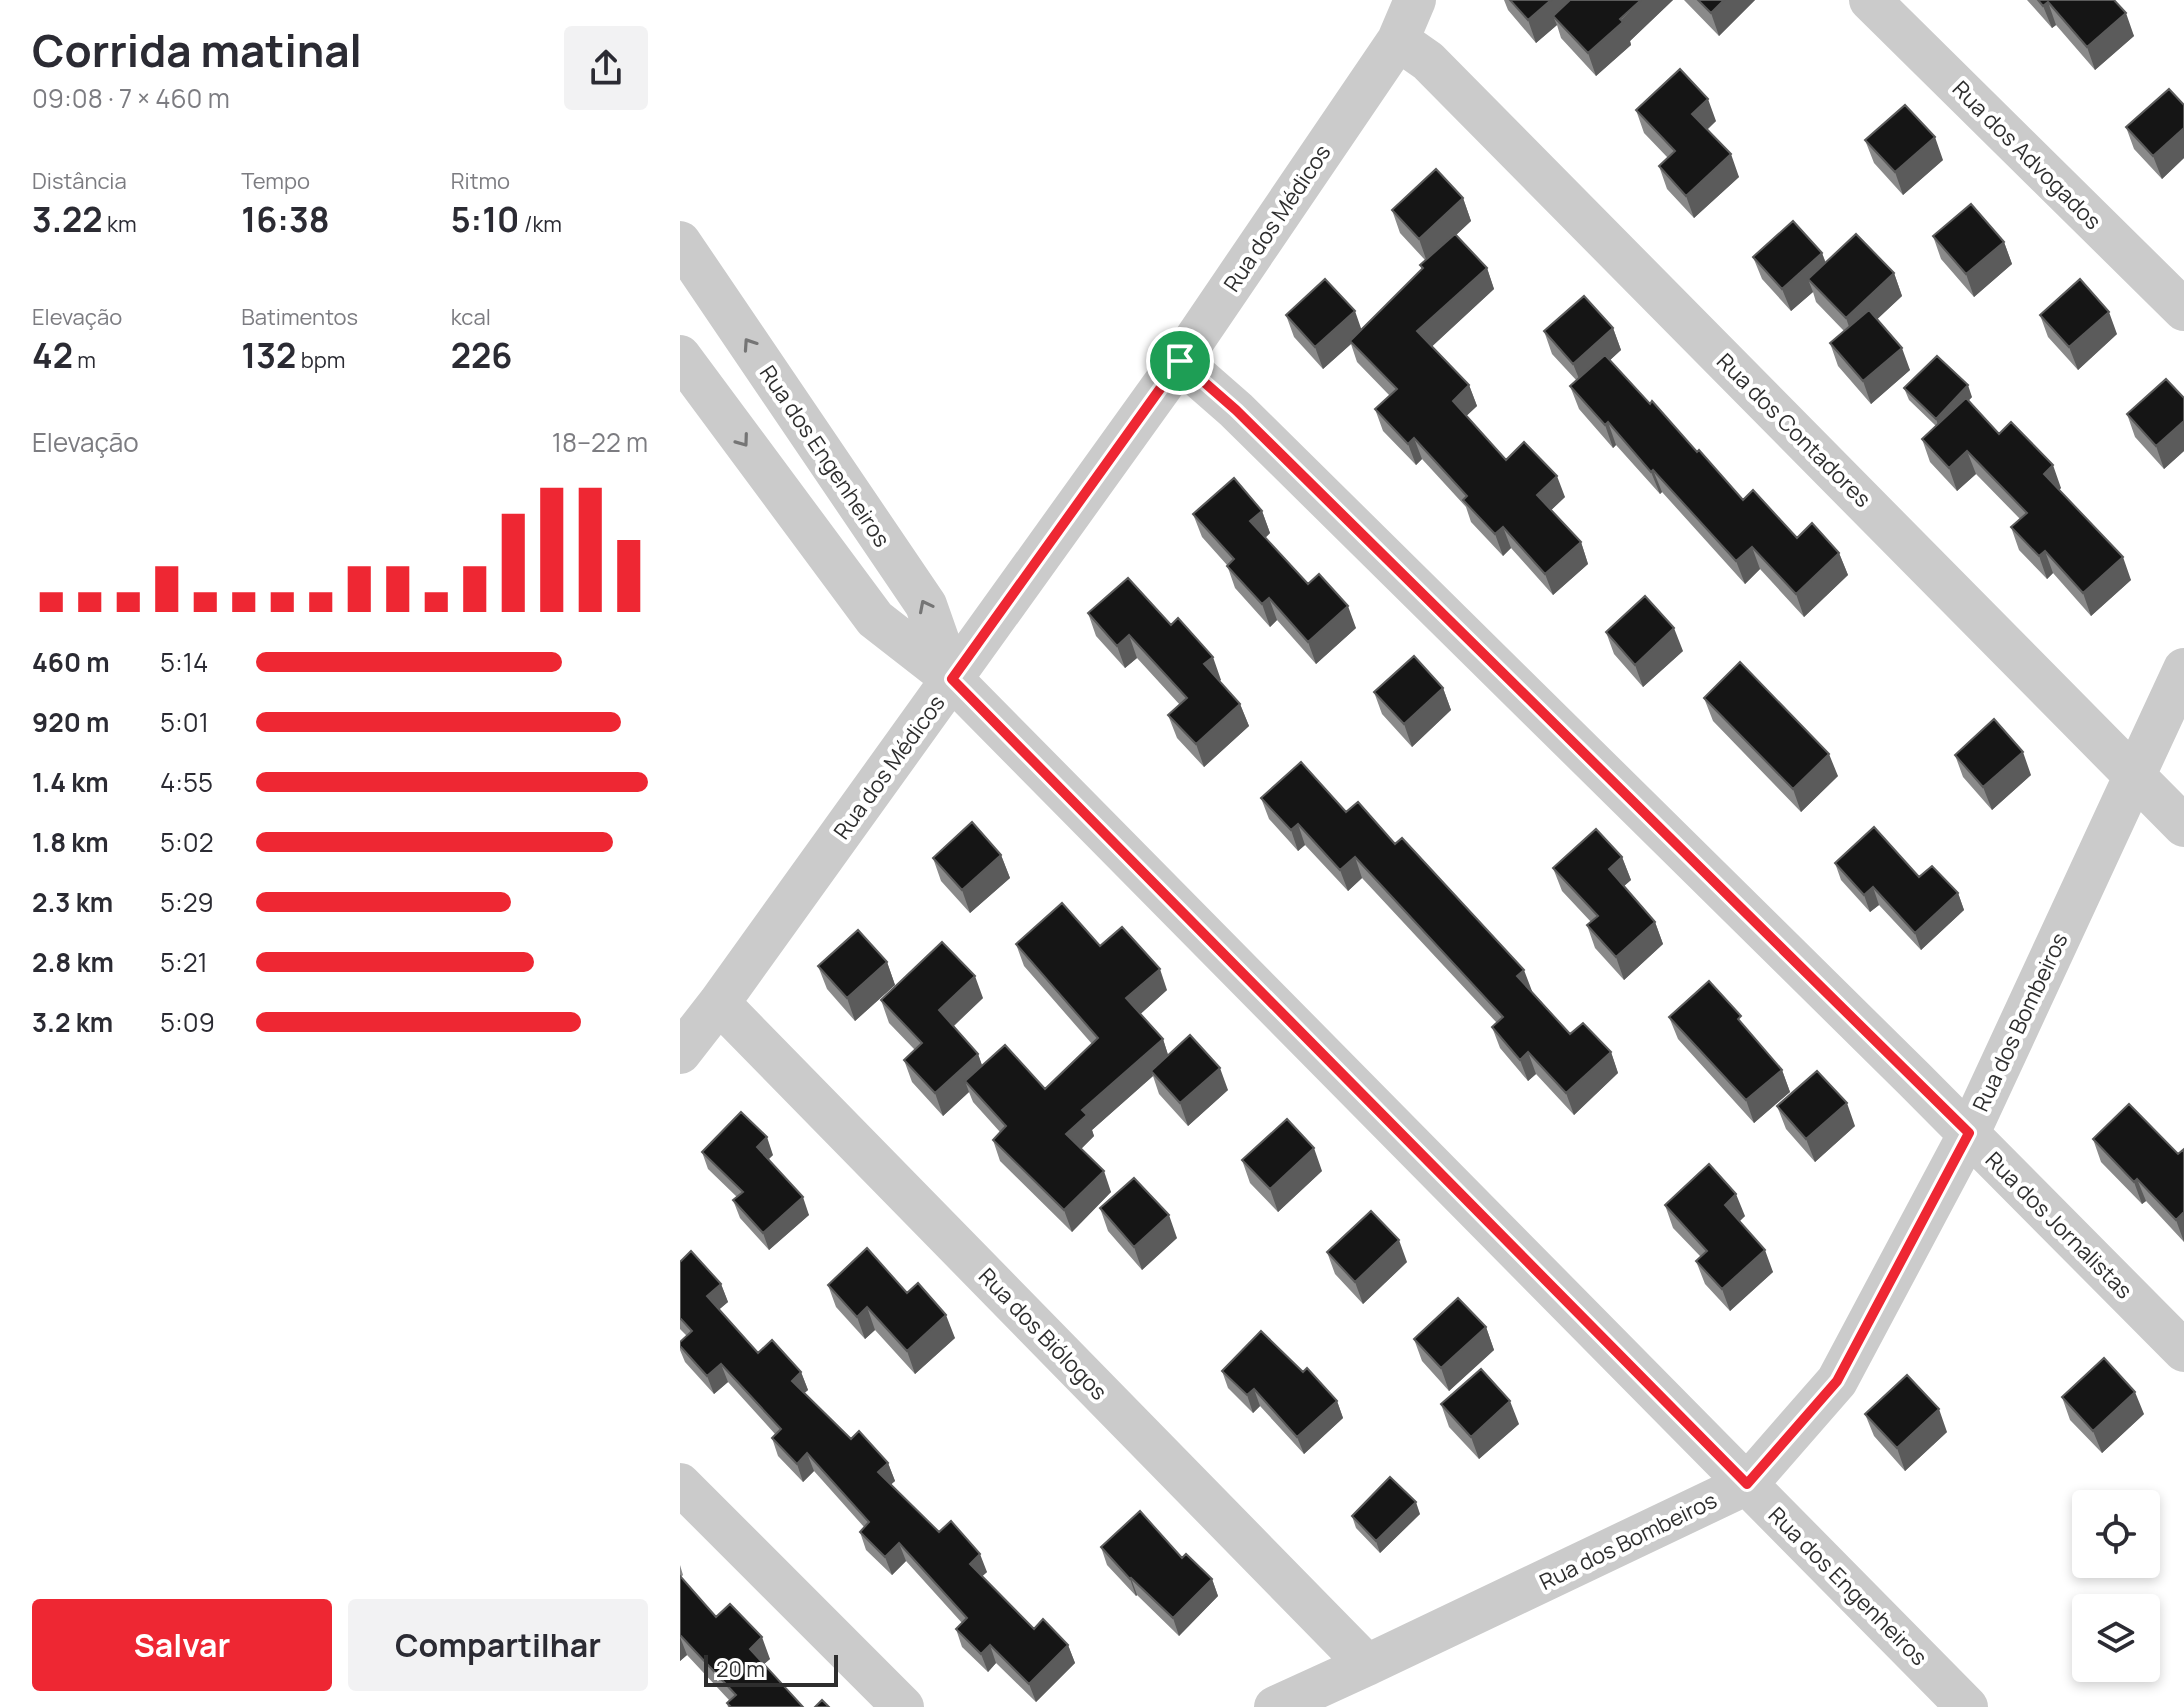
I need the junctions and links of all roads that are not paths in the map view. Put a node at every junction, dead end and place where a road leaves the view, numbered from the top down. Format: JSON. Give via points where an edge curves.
{"nodes":[{"id":1,"x":1415,"y":0,"type":"edge"},
{"id":2,"x":1870,"y":0,"type":"edge"},
{"id":3,"x":1398,"y":40,"type":"junction"},
{"id":4,"x":680,"y":242,"type":"edge"},
{"id":5,"x":2184,"y":310,"type":"edge"},
{"id":6,"x":680,"y":356,"type":"edge"},
{"id":7,"x":1180,"y":361,"type":"junction"},
{"id":8,"x":2184,"y":669,"type":"edge"},
{"id":9,"x":952,"y":679,"type":"junction"},
{"id":10,"x":2135,"y":774,"type":"junction"},
{"id":11,"x":2184,"y":826,"type":"edge"},
{"id":12,"x":719,"y":1003,"type":"junction"},
{"id":13,"x":680,"y":1053,"type":"edge"},
{"id":14,"x":1969,"y":1133,"type":"junction"},
{"id":15,"x":2184,"y":1351,"type":"edge"},
{"id":16,"x":680,"y":1484,"type":"edge"},
{"id":17,"x":1747,"y":1484,"type":"junction"},
{"id":18,"x":1367,"y":1665,"type":"junction"},
{"id":19,"x":903,"y":1707,"type":"edge"},
{"id":20,"x":1275,"y":1707,"type":"edge"},
{"id":21,"x":1967,"y":1707,"type":"edge"}],
"edges":[{"from":1,"to":3,"type":"street","name":"Rua dos Médicos"},
{"from":2,"to":5,"type":"street","name":"Rua dos Advogados"},
{"from":3,"to":7,"type":"street","name":"Rua dos Médicos"},
{"from":3,"to":10,"type":"street","name":"Rua dos Contadores","via":[[1428,61]]},
{"from":9,"to":4,"type":"street","name":"Rua dos Engenheiros","one_way":true,"via":[[926,605]]},
{"from":6,"to":9,"type":"street","name":"Rua dos Engenheiros","one_way":true,"via":[[875,619]]},
{"from":7,"to":9,"type":"street","name":"Rua dos Médicos"},
{"from":7,"to":14,"type":"street","name":"Rua dos Jornalistas","via":[[1236,410]]},
{"from":8,"to":10,"type":"street","name":"Rua dos Bombeiros"},
{"from":9,"to":12,"type":"street","name":"Rua dos Médicos"},
{"from":9,"to":17,"type":"street","name":"Rua dos Engenheiros"},
{"from":10,"to":11,"type":"street","name":"Rua dos Contadores"},
{"from":10,"to":14,"type":"street","name":"Rua dos Bombeiros"},
{"from":12,"to":13,"type":"street","name":"Rua dos Médicos"},
{"from":12,"to":18,"type":"street","name":"Rua dos Biólogos"},
{"from":14,"to":15,"type":"street","name":"Rua dos Jornalistas"},
{"from":14,"to":17,"type":"street","name":"Rua dos Bombeiros","via":[[1837,1381]]},
{"from":16,"to":19,"type":"street"},
{"from":17,"to":18,"type":"street","name":"Rua dos Bombeiros"},
{"from":17,"to":21,"type":"street","name":"Rua dos Engenheiros"},
{"from":18,"to":20,"type":"street","name":"Rua dos Bombeiros"}]}
